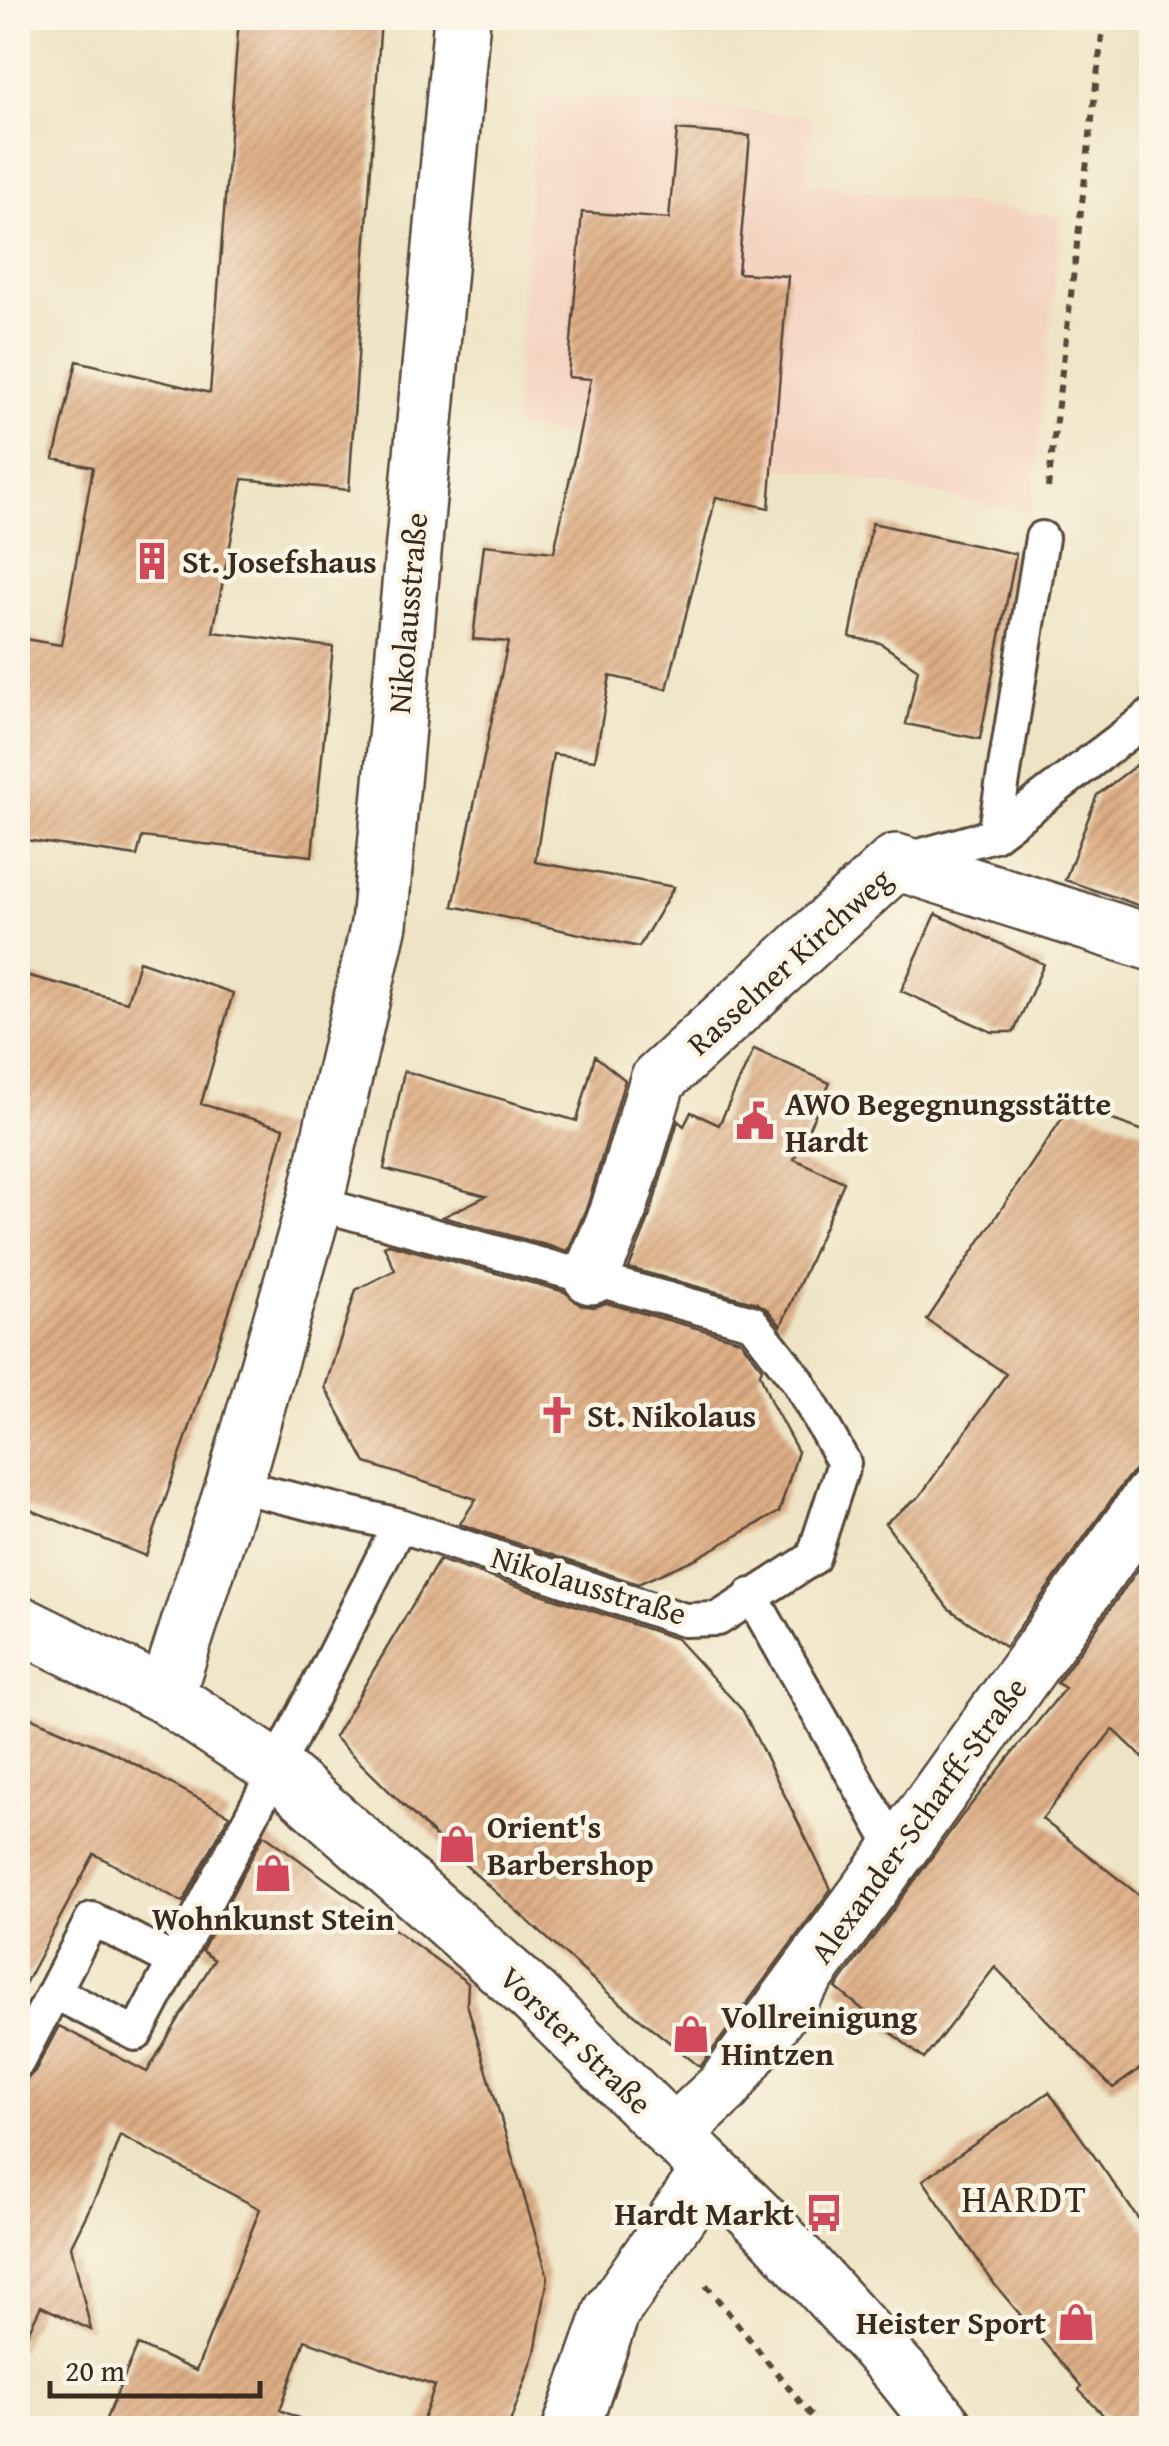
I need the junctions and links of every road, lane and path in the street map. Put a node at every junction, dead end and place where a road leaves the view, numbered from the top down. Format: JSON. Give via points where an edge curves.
{"nodes":[{"id":1,"x":462,"y":18,"type":"edge"},
{"id":2,"x":1104,"y":18,"type":"edge"},
{"id":3,"x":1042,"y":538,"type":"joint"},
{"id":4,"x":1152,"y":715,"type":"edge"},
{"id":5,"x":994,"y":836,"type":"junction"},
{"id":6,"x":896,"y":862,"type":"junction"},
{"id":7,"x":1152,"y":943,"type":"edge"},
{"id":8,"x":315,"y":1203,"type":"junction"},
{"id":9,"x":591,"y":1276,"type":"junction"},
{"id":10,"x":234,"y":1484,"type":"junction"},
{"id":11,"x":1152,"y":1496,"type":"edge"},
{"id":12,"x":399,"y":1525,"type":"junction"},
{"id":13,"x":751,"y":1596,"type":"junction"},
{"id":14,"x":18,"y":1622,"type":"edge"},
{"id":15,"x":166,"y":1696,"type":"junction"},
{"id":16,"x":276,"y":1769,"type":"junction"},
{"id":17,"x":897,"y":1852,"type":"junction"},
{"id":18,"x":174,"y":1960,"type":"junction"},
{"id":19,"x":54,"y":1992,"type":"junction"},
{"id":20,"x":18,"y":2061,"type":"edge"},
{"id":21,"x":692,"y":2152,"type":"junction"},
{"id":22,"x":666,"y":2234,"type":"junction"},
{"id":23,"x":571,"y":2428,"type":"edge"},
{"id":24,"x":820,"y":2428,"type":"edge"},
{"id":25,"x":945,"y":2428,"type":"edge"}],
"edges":[{"from":1,"to":8,"type":"street","name":"Nikolausstraße","via":[[379,924]]},
{"from":2,"to":3,"type":"path"},
{"from":3,"to":5,"type":"lane"},
{"from":4,"to":5,"type":"lane","name":"Rasselner Kirchweg"},
{"from":5,"to":6,"type":"lane","name":"Rasselner Kirchweg"},
{"from":6,"to":7,"type":"street"},
{"from":6,"to":9,"type":"street","name":"Rasselner Kirchweg","via":[[658,1080]]},
{"from":8,"to":9,"type":"lane","name":"Nikolausstraße"},
{"from":8,"to":10,"type":"street","name":"Nikolausstraße"},
{"from":9,"to":13,"type":"lane","name":"Nikolausstraße","via":[[752,1322],[798,1382],[844,1463],[813,1558]]},
{"from":10,"to":12,"type":"lane","name":"Nikolausstraße"},
{"from":10,"to":15,"type":"street","name":"Nikolausstraße"},
{"from":11,"to":17,"type":"street","name":"Alexander-Scharff-Straße"},
{"from":12,"to":13,"type":"lane","name":"Nikolausstraße","via":[[684,1620],[718,1619]]},
{"from":12,"to":16,"type":"lane"},
{"from":13,"to":17,"type":"lane"},
{"from":14,"to":15,"type":"street","name":"Vorster Straße"},
{"from":15,"to":16,"type":"street","name":"Vorster Straße"},
{"from":16,"to":18,"type":"lane"},
{"from":16,"to":21,"type":"street","name":"Vorster Straße","via":[[533,1996]]},
{"from":17,"to":21,"type":"street","name":"Alexander-Scharff-Straße","via":[[724,2087]]},
{"from":18,"to":19,"type":"lane","via":[[92,1919]]},
{"from":18,"to":19,"type":"lane","via":[[136,2034]]},
{"from":19,"to":20,"type":"lane"},
{"from":21,"to":22,"type":"street","name":"Alexander-Scharff-Straße"},
{"from":21,"to":25,"type":"street","name":"Vorster Straße","via":[[774,2233]]},
{"from":22,"to":23,"type":"street","name":"Alexander-Scharff-Straße","via":[[612,2312]]},
{"from":22,"to":24,"type":"path"}]}
